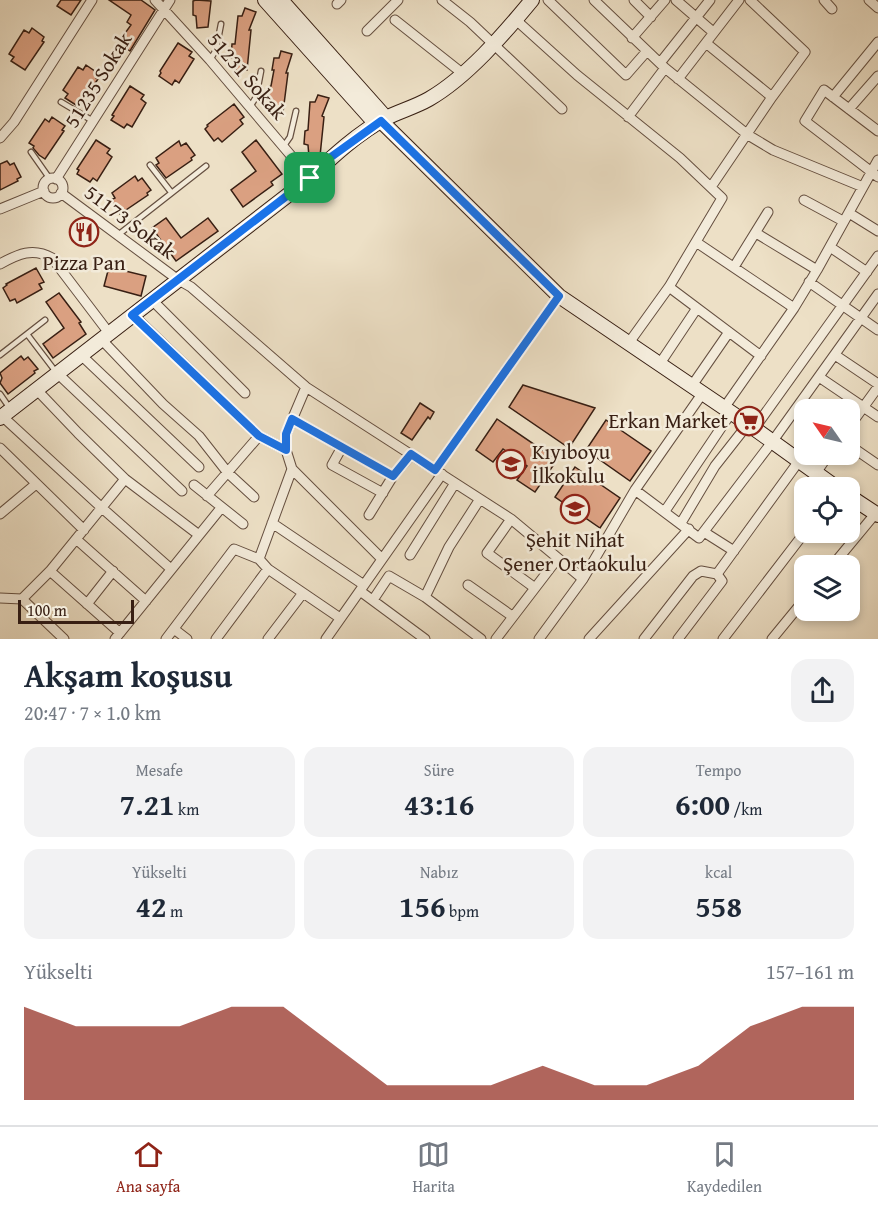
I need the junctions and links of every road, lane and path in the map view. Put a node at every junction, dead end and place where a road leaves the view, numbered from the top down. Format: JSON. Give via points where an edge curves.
{"nodes":[{"id":1,"x":92,"y":0,"type":"edge"},
{"id":2,"x":155,"y":0,"type":"edge"},
{"id":3,"x":170,"y":0,"type":"edge"},
{"id":4,"x":265,"y":0,"type":"edge"},
{"id":5,"x":281,"y":0,"type":"edge"},
{"id":6,"x":398,"y":0,"type":"edge"},
{"id":7,"x":442,"y":0,"type":"edge"},
{"id":8,"x":531,"y":0,"type":"edge"},
{"id":9,"x":548,"y":0,"type":"edge"},
{"id":10,"x":594,"y":0,"type":"edge"},
{"id":11,"x":634,"y":0,"type":"edge"},
{"id":12,"x":665,"y":0,"type":"edge"},
{"id":13,"x":676,"y":0,"type":"edge"},
{"id":14,"x":710,"y":0,"type":"edge"},
{"id":15,"x":739,"y":0,"type":"edge"},
{"id":16,"x":750,"y":0,"type":"edge"},
{"id":17,"x":824,"y":0,"type":"edge"},
{"id":18,"x":869,"y":0,"type":"edge"},
{"id":19,"x":454,"y":3,"type":"edge"},
{"id":20,"x":878,"y":8,"type":"edge"},
{"id":21,"x":164,"y":9,"type":"junction"},
{"id":22,"x":831,"y":9,"type":"dead end"},
{"id":23,"x":651,"y":17,"type":"junction"},
{"id":24,"x":696,"y":17,"type":"junction"},
{"id":25,"x":395,"y":20,"type":"dead end"},
{"id":26,"x":516,"y":20,"type":"junction"},
{"id":27,"x":221,"y":24,"type":"dead end"},
{"id":28,"x":367,"y":31,"type":"dead end"},
{"id":29,"x":713,"y":32,"type":"junction"},
{"id":30,"x":632,"y":38,"type":"junction"},
{"id":31,"x":878,"y":42,"type":"edge"},
{"id":32,"x":706,"y":43,"type":"junction"},
{"id":33,"x":492,"y":45,"type":"junction"},
{"id":34,"x":647,"y":51,"type":"junction"},
{"id":35,"x":210,"y":60,"type":"junction"},
{"id":36,"x":663,"y":66,"type":"junction"},
{"id":37,"x":261,"y":71,"type":"dead end"},
{"id":38,"x":462,"y":73,"type":"junction"},
{"id":39,"x":878,"y":76,"type":"edge"},
{"id":40,"x":678,"y":79,"type":"junction"},
{"id":41,"x":772,"y":97,"type":"junction"},
{"id":42,"x":833,"y":97,"type":"junction"},
{"id":43,"x":61,"y":102,"type":"dead end"},
{"id":44,"x":250,"y":107,"type":"junction"},
{"id":45,"x":562,"y":109,"type":"dead end"},
{"id":46,"x":849,"y":109,"type":"junction"},
{"id":47,"x":296,"y":111,"type":"dead end"},
{"id":48,"x":628,"y":117,"type":"junction"},
{"id":49,"x":93,"y":121,"type":"junction"},
{"id":50,"x":381,"y":121,"type":"junction"},
{"id":51,"x":878,"y":131,"type":"edge"},
{"id":52,"x":748,"y":135,"type":"junction"},
{"id":53,"x":0,"y":138,"type":"edge"},
{"id":54,"x":284,"y":147,"type":"junction"},
{"id":55,"x":30,"y":152,"type":"dead end"},
{"id":56,"x":878,"y":160,"type":"edge"},
{"id":57,"x":150,"y":165,"type":"dead end"},
{"id":58,"x":206,"y":166,"type":"dead end"},
{"id":59,"x":874,"y":174,"type":"edge"},
{"id":60,"x":310,"y":178,"type":"junction"},
{"id":61,"x":53,"y":179,"type":"junction"},
{"id":62,"x":711,"y":187,"type":"junction"},
{"id":63,"x":863,"y":187,"type":"junction"},
{"id":64,"x":44,"y":191,"type":"junction"},
{"id":65,"x":171,"y":192,"type":"junction"},
{"id":66,"x":61,"y":193,"type":"junction"},
{"id":67,"x":804,"y":200,"type":"dead end"},
{"id":68,"x":0,"y":208,"type":"edge"},
{"id":69,"x":768,"y":212,"type":"dead end"},
{"id":70,"x":846,"y":217,"type":"junction"},
{"id":71,"x":878,"y":231,"type":"edge"},
{"id":72,"x":756,"y":233,"type":"junction"},
{"id":73,"x":118,"y":235,"type":"junction"},
{"id":74,"x":696,"y":242,"type":"junction"},
{"id":75,"x":830,"y":247,"type":"junction"},
{"id":76,"x":878,"y":256,"type":"edge"},
{"id":77,"x":0,"y":264,"type":"edge"},
{"id":78,"x":734,"y":267,"type":"junction"},
{"id":79,"x":817,"y":270,"type":"junction"},
{"id":80,"x":867,"y":272,"type":"junction"},
{"id":81,"x":177,"y":279,"type":"junction"},
{"id":82,"x":809,"y":282,"type":"junction"},
{"id":83,"x":669,"y":287,"type":"junction"},
{"id":84,"x":878,"y":294,"type":"edge"},
{"id":85,"x":559,"y":296,"type":"junction"},
{"id":86,"x":152,"y":300,"type":"junction"},
{"id":87,"x":843,"y":305,"type":"junction"},
{"id":88,"x":697,"y":308,"type":"junction"},
{"id":89,"x":794,"y":308,"type":"junction"},
{"id":90,"x":132,"y":315,"type":"junction"},
{"id":91,"x":861,"y":318,"type":"junction"},
{"id":92,"x":45,"y":320,"type":"dead end"},
{"id":93,"x":878,"y":330,"type":"edge"},
{"id":94,"x":729,"y":332,"type":"junction"},
{"id":95,"x":27,"y":334,"type":"junction"},
{"id":96,"x":105,"y":336,"type":"junction"},
{"id":97,"x":628,"y":344,"type":"junction"},
{"id":98,"x":0,"y":355,"type":"edge"},
{"id":99,"x":81,"y":355,"type":"junction"},
{"id":100,"x":835,"y":355,"type":"junction"},
{"id":101,"x":761,"y":356,"type":"junction"},
{"id":102,"x":659,"y":365,"type":"junction"},
{"id":103,"x":56,"y":372,"type":"junction"},
{"id":104,"x":819,"y":378,"type":"junction"},
{"id":105,"x":878,"y":385,"type":"edge"},
{"id":106,"x":306,"y":387,"type":"junction"},
{"id":107,"x":36,"y":389,"type":"junction"},
{"id":108,"x":697,"y":390,"type":"junction"},
{"id":109,"x":245,"y":393,"type":"dead end"},
{"id":110,"x":0,"y":394,"type":"edge"},
{"id":111,"x":807,"y":399,"type":"edge"},
{"id":112,"x":863,"y":407,"type":"junction"},
{"id":113,"x":727,"y":410,"type":"junction"},
{"id":114,"x":860,"y":411,"type":"edge"},
{"id":115,"x":4,"y":414,"type":"edge"},
{"id":116,"x":878,"y":417,"type":"edge"},
{"id":117,"x":794,"y":418,"type":"edge"},
{"id":118,"x":292,"y":419,"type":"junction"},
{"id":119,"x":751,"y":427,"type":"junction"},
{"id":120,"x":259,"y":436,"type":"junction"},
{"id":121,"x":772,"y":442,"type":"junction"},
{"id":122,"x":342,"y":447,"type":"junction"},
{"id":123,"x":0,"y":448,"type":"edge"},
{"id":124,"x":286,"y":450,"type":"junction"},
{"id":125,"x":860,"y":453,"type":"edge"},
{"id":126,"x":411,"y":454,"type":"junction"},
{"id":127,"x":794,"y":457,"type":"edge"},
{"id":128,"x":796,"y":465,"type":"edge"},
{"id":129,"x":805,"y":465,"type":"edge"},
{"id":130,"x":821,"y":465,"type":"edge"},
{"id":131,"x":878,"y":465,"type":"edge"},
{"id":132,"x":199,"y":467,"type":"dead end"},
{"id":133,"x":292,"y":469,"type":"junction"},
{"id":134,"x":438,"y":472,"type":"junction"},
{"id":135,"x":228,"y":473,"type":"junction"},
{"id":136,"x":816,"y":473,"type":"junction"},
{"id":137,"x":393,"y":476,"type":"junction"},
{"id":138,"x":822,"y":477,"type":"edge"},
{"id":139,"x":125,"y":479,"type":"junction"},
{"id":140,"x":455,"y":483,"type":"junction"},
{"id":141,"x":36,"y":484,"type":"junction"},
{"id":142,"x":195,"y":485,"type":"dead end"},
{"id":143,"x":636,"y":490,"type":"junction"},
{"id":144,"x":182,"y":491,"type":"dead end"},
{"id":145,"x":383,"y":493,"type":"junction"},
{"id":146,"x":207,"y":496,"type":"junction"},
{"id":147,"x":254,"y":497,"type":"dead end"},
{"id":148,"x":480,"y":499,"type":"junction"},
{"id":149,"x":860,"y":503,"type":"edge"},
{"id":150,"x":102,"y":508,"type":"junction"},
{"id":151,"x":221,"y":508,"type":"junction"},
{"id":152,"x":665,"y":512,"type":"junction"},
{"id":153,"x":0,"y":514,"type":"edge"},
{"id":154,"x":369,"y":515,"type":"dead end"},
{"id":155,"x":877,"y":515,"type":"edge"},
{"id":156,"x":511,"y":519,"type":"junction"},
{"id":157,"x":272,"y":523,"type":"junction"},
{"id":158,"x":243,"y":524,"type":"dead end"},
{"id":159,"x":685,"y":526,"type":"junction"},
{"id":160,"x":84,"y":530,"type":"junction"},
{"id":161,"x":704,"y":532,"type":"junction"},
{"id":162,"x":199,"y":535,"type":"junction"},
{"id":163,"x":76,"y":539,"type":"junction"},
{"id":164,"x":797,"y":543,"type":"edge"},
{"id":165,"x":734,"y":551,"type":"junction"},
{"id":166,"x":410,"y":555,"type":"dead end"},
{"id":167,"x":842,"y":555,"type":"edge"},
{"id":168,"x":558,"y":558,"type":"junction"},
{"id":169,"x":259,"y":559,"type":"junction"},
{"id":170,"x":382,"y":559,"type":"junction"},
{"id":171,"x":171,"y":569,"type":"junction"},
{"id":172,"x":268,"y":569,"type":"junction"},
{"id":173,"x":50,"y":571,"type":"junction"},
{"id":174,"x":113,"y":572,"type":"junction"},
{"id":175,"x":717,"y":574,"type":"junction"},
{"id":176,"x":583,"y":579,"type":"junction"},
{"id":177,"x":468,"y":585,"type":"dead end"},
{"id":178,"x":362,"y":588,"type":"junction"},
{"id":179,"x":535,"y":588,"type":"junction"},
{"id":180,"x":303,"y":593,"type":"junction"},
{"id":181,"x":424,"y":597,"type":"junction"},
{"id":182,"x":0,"y":598,"type":"edge"},
{"id":183,"x":21,"y":599,"type":"junction"},
{"id":184,"x":373,"y":600,"type":"junction"},
{"id":185,"x":146,"y":601,"type":"junction"},
{"id":186,"x":87,"y":604,"type":"junction"},
{"id":187,"x":794,"y":612,"type":"edge"},
{"id":188,"x":512,"y":615,"type":"junction"},
{"id":189,"x":340,"y":618,"type":"junction"},
{"id":190,"x":174,"y":629,"type":"junction"},
{"id":191,"x":117,"y":636,"type":"edge"},
{"id":192,"x":273,"y":638,"type":"edge"},
{"id":193,"x":542,"y":638,"type":"edge"},
{"id":194,"x":64,"y":639,"type":"edge"},
{"id":195,"x":166,"y":639,"type":"edge"},
{"id":196,"x":187,"y":639,"type":"edge"},
{"id":197,"x":216,"y":639,"type":"edge"},
{"id":198,"x":326,"y":639,"type":"edge"},
{"id":199,"x":425,"y":639,"type":"edge"},
{"id":200,"x":481,"y":639,"type":"edge"},
{"id":201,"x":496,"y":639,"type":"edge"},
{"id":202,"x":589,"y":639,"type":"edge"},
{"id":203,"x":644,"y":639,"type":"edge"},
{"id":204,"x":678,"y":639,"type":"edge"},
{"id":205,"x":723,"y":639,"type":"edge"},
{"id":206,"x":772,"y":639,"type":"edge"}],
"edges":[{"from":1,"to":53,"type":"street"},
{"from":2,"to":21,"type":"street","name":"51231 Sokak"},
{"from":3,"to":21,"type":"street","name":"51235 Sokak"},
{"from":4,"to":50,"type":"main road"},
{"from":5,"to":50,"type":"main road"},
{"from":6,"to":28,"type":"street"},
{"from":7,"to":19,"type":"street"},
{"from":8,"to":26,"type":"main road"},
{"from":9,"to":34,"type":"street","via":[[626,75]]},
{"from":10,"to":30,"type":"street"},
{"from":11,"to":23,"type":"street"},
{"from":12,"to":23,"type":"street"},
{"from":13,"to":24,"type":"street"},
{"from":14,"to":24,"type":"street"},
{"from":15,"to":29,"type":"street"},
{"from":16,"to":41,"type":"street","via":[[805,52]]},
{"from":17,"to":22,"type":"street"},
{"from":18,"to":20,"type":"street"},
{"from":19,"to":33,"type":"street"},
{"from":21,"to":35,"type":"street","name":"51231 Sokak"},
{"from":21,"to":49,"type":"street","name":"51235 Sokak"},
{"from":23,"to":30,"type":"street"},
{"from":24,"to":29,"type":"street"},
{"from":24,"to":36,"type":"street"},
{"from":25,"to":38,"type":"street"},
{"from":26,"to":33,"type":"main road"},
{"from":26,"to":48,"type":"street"},
{"from":27,"to":35,"type":"lane"},
{"from":29,"to":32,"type":"street"},
{"from":30,"to":34,"type":"street"},
{"from":31,"to":42,"type":"street"},
{"from":32,"to":40,"type":"street"},
{"from":32,"to":41,"type":"street"},
{"from":33,"to":38,"type":"main road"},
{"from":33,"to":45,"type":"street"},
{"from":34,"to":36,"type":"street"},
{"from":35,"to":44,"type":"street","name":"51231 Sokak"},
{"from":36,"to":40,"type":"street"},
{"from":36,"to":48,"type":"street"},
{"from":37,"to":44,"type":"lane"},
{"from":38,"to":50,"type":"main road","via":[[428,99]]},
{"from":39,"to":46,"type":"street"},
{"from":40,"to":52,"type":"street"},
{"from":41,"to":52,"type":"street"},
{"from":42,"to":46,"type":"street"},
{"from":42,"to":59,"type":"street","via":[[824,90],[805,121]]},
{"from":43,"to":49,"type":"lane"},
{"from":44,"to":54,"type":"street","name":"51231 Sokak"},
{"from":46,"to":51,"type":"street"},
{"from":47,"to":54,"type":"lane"},
{"from":48,"to":62,"type":"street"},
{"from":49,"to":61,"type":"street","name":"51235 Sokak"},
{"from":50,"to":60,"type":"main road","via":[[331,157]]},
{"from":50,"to":85,"type":"main road"},
{"from":52,"to":62,"type":"street"},
{"from":52,"to":63,"type":"street","via":[[773,150]]},
{"from":54,"to":60,"type":"street","name":"51231 Sokak"},
{"from":55,"to":61,"type":"lane"},
{"from":56,"to":59,"type":"street"},
{"from":57,"to":65,"type":"lane"},
{"from":58,"to":65,"type":"lane"},
{"from":59,"to":63,"type":"street"},
{"from":60,"to":81,"type":"main road"},
{"from":61,"to":64,"type":"street","via":[[45,182]]},
{"from":61,"to":66,"type":"street","via":[[63,186]]},
{"from":62,"to":74,"type":"street","via":[[722,198]]},
{"from":63,"to":70,"type":"street"},
{"from":64,"to":66,"type":"street","via":[[53,198]]},
{"from":64,"to":68,"type":"street"},
{"from":65,"to":73,"type":"lane"},
{"from":66,"to":73,"type":"street","name":"51173 Sokak"},
{"from":67,"to":70,"type":"street"},
{"from":69,"to":72,"type":"street"},
{"from":70,"to":71,"type":"street"},
{"from":70,"to":75,"type":"street"},
{"from":72,"to":78,"type":"street"},
{"from":72,"to":79,"type":"street"},
{"from":73,"to":81,"type":"street","name":"51173 Sokak"},
{"from":74,"to":78,"type":"street"},
{"from":74,"to":83,"type":"street"},
{"from":75,"to":79,"type":"street"},
{"from":75,"to":80,"type":"street"},
{"from":76,"to":80,"type":"street"},
{"from":77,"to":96,"type":"street","via":[[27,252],[52,258]]},
{"from":78,"to":89,"type":"street"},
{"from":79,"to":82,"type":"street"},
{"from":80,"to":87,"type":"street"},
{"from":81,"to":86,"type":"main road"},
{"from":81,"to":106,"type":"street","name":"51173 Sokak"},
{"from":82,"to":87,"type":"street"},
{"from":82,"to":89,"type":"street"},
{"from":83,"to":88,"type":"street"},
{"from":83,"to":97,"type":"street"},
{"from":84,"to":91,"type":"street"},
{"from":85,"to":97,"type":"main road"},
{"from":85,"to":134,"type":"street"},
{"from":86,"to":90,"type":"main road"},
{"from":86,"to":109,"type":"street"},
{"from":87,"to":91,"type":"street"},
{"from":87,"to":119,"type":"street"},
{"from":88,"to":94,"type":"street"},
{"from":88,"to":102,"type":"street"},
{"from":89,"to":101,"type":"street"},
{"from":90,"to":96,"type":"main road"},
{"from":90,"to":120,"type":"street"},
{"from":91,"to":93,"type":"street"},
{"from":91,"to":100,"type":"street"},
{"from":92,"to":95,"type":"lane"},
{"from":94,"to":101,"type":"street"},
{"from":94,"to":108,"type":"street"},
{"from":95,"to":98,"type":"lane"},
{"from":95,"to":103,"type":"lane"},
{"from":96,"to":99,"type":"main road"},
{"from":96,"to":135,"type":"street","via":[[163,404],[199,436]]},
{"from":97,"to":102,"type":"main road"},
{"from":99,"to":103,"type":"main road"},
{"from":99,"to":132,"type":"street"},
{"from":100,"to":104,"type":"street"},
{"from":100,"to":105,"type":"street"},
{"from":101,"to":113,"type":"street"},
{"from":102,"to":108,"type":"main road"},
{"from":103,"to":107,"type":"main road"},
{"from":103,"to":144,"type":"street"},
{"from":104,"to":111,"type":"street"},
{"from":104,"to":112,"type":"street"},
{"from":105,"to":112,"type":"street"},
{"from":106,"to":118,"type":"street"},
{"from":106,"to":126,"type":"street","name":"51173 Sokak"},
{"from":107,"to":115,"type":"main road"},
{"from":107,"to":139,"type":"street"},
{"from":108,"to":113,"type":"main road"},
{"from":108,"to":143,"type":"street"},
{"from":110,"to":115,"type":"lane"},
{"from":112,"to":114,"type":"street"},
{"from":112,"to":116,"type":"street"},
{"from":113,"to":119,"type":"main road"},
{"from":113,"to":152,"type":"street"},
{"from":115,"to":150,"type":"street"},
{"from":117,"to":121,"type":"street"},
{"from":118,"to":122,"type":"street"},
{"from":118,"to":124,"type":"street","via":[[286,434]]},
{"from":119,"to":121,"type":"main road"},
{"from":119,"to":159,"type":"street","via":[[715,466]]},
{"from":120,"to":124,"type":"street"},
{"from":120,"to":135,"type":"street"},
{"from":121,"to":127,"type":"main road"},
{"from":121,"to":161,"type":"street"},
{"from":122,"to":137,"type":"street"},
{"from":122,"to":145,"type":"street","via":[[332,465]]},
{"from":123,"to":141,"type":"street"},
{"from":124,"to":133,"type":"street"},
{"from":125,"to":131,"type":"street"},
{"from":126,"to":134,"type":"street","name":"51173 Sokak"},
{"from":126,"to":137,"type":"street"},
{"from":128,"to":165,"type":"street"},
{"from":129,"to":136,"type":"main road"},
{"from":130,"to":136,"type":"street"},
{"from":133,"to":157,"type":"street"},
{"from":133,"to":170,"type":"street"},
{"from":134,"to":140,"type":"street","name":"51173 Sokak"},
{"from":134,"to":170,"type":"street"},
{"from":135,"to":146,"type":"street"},
{"from":135,"to":147,"type":"street"},
{"from":136,"to":138,"type":"main road"},
{"from":137,"to":145,"type":"street"},
{"from":139,"to":150,"type":"street"},
{"from":139,"to":162,"type":"street"},
{"from":140,"to":148,"type":"street","name":"51173 Sokak"},
{"from":140,"to":166,"type":"street"},
{"from":141,"to":153,"type":"street"},
{"from":141,"to":160,"type":"street"},
{"from":142,"to":146,"type":"street"},
{"from":143,"to":152,"type":"street"},
{"from":143,"to":176,"type":"street"},
{"from":145,"to":154,"type":"street"},
{"from":146,"to":151,"type":"street"},
{"from":148,"to":156,"type":"street","name":"51173 Sokak"},
{"from":148,"to":181,"type":"street","via":[[449,547]]},
{"from":149,"to":155,"type":"main road"},
{"from":150,"to":160,"type":"street"},
{"from":150,"to":171,"type":"street"},
{"from":151,"to":158,"type":"street"},
{"from":151,"to":162,"type":"street"},
{"from":152,"to":159,"type":"street"},
{"from":155,"to":167,"type":"street"},
{"from":156,"to":168,"type":"street","name":"51173 Sokak"},
{"from":156,"to":179,"type":"street","via":[[487,553]]},
{"from":157,"to":169,"type":"street"},
{"from":157,"to":178,"type":"street"},
{"from":159,"to":161,"type":"street","via":[[699,538]]},
{"from":159,"to":202,"type":"street"},
{"from":160,"to":163,"type":"street"},
{"from":161,"to":165,"type":"street"},
{"from":162,"to":171,"type":"street"},
{"from":163,"to":173,"type":"street"},
{"from":163,"to":174,"type":"street"},
{"from":164,"to":205,"type":"street"},
{"from":165,"to":175,"type":"street"},
{"from":168,"to":176,"type":"street","name":"51173 Sokak"},
{"from":168,"to":179,"type":"street"},
{"from":169,"to":172,"type":"street"},
{"from":169,"to":190,"type":"street","via":[[234,549]]},
{"from":170,"to":178,"type":"street"},
{"from":171,"to":185,"type":"street"},
{"from":172,"to":180,"type":"street"},
{"from":172,"to":197,"type":"street"},
{"from":173,"to":183,"type":"street"},
{"from":173,"to":186,"type":"street"},
{"from":174,"to":185,"type":"street"},
{"from":174,"to":186,"type":"street"},
{"from":175,"to":203,"type":"street","via":[[701,571],[693,576]]},
{"from":175,"to":204,"type":"street","via":[[722,582]]},
{"from":176,"to":193,"type":"street"},
{"from":177,"to":188,"type":"street"},
{"from":178,"to":184,"type":"street"},
{"from":178,"to":189,"type":"street"},
{"from":179,"to":188,"type":"street"},
{"from":180,"to":189,"type":"street"},
{"from":180,"to":192,"type":"street"},
{"from":181,"to":184,"type":"street","via":[[389,576]]},
{"from":181,"to":200,"type":"street"},
{"from":182,"to":183,"type":"street"},
{"from":183,"to":194,"type":"street"},
{"from":184,"to":199,"type":"street"},
{"from":185,"to":191,"type":"street"},
{"from":186,"to":191,"type":"street"},
{"from":187,"to":206,"type":"street"},
{"from":188,"to":201,"type":"street"},
{"from":189,"to":198,"type":"street"},
{"from":190,"to":195,"type":"street"},
{"from":190,"to":196,"type":"street"}]}
